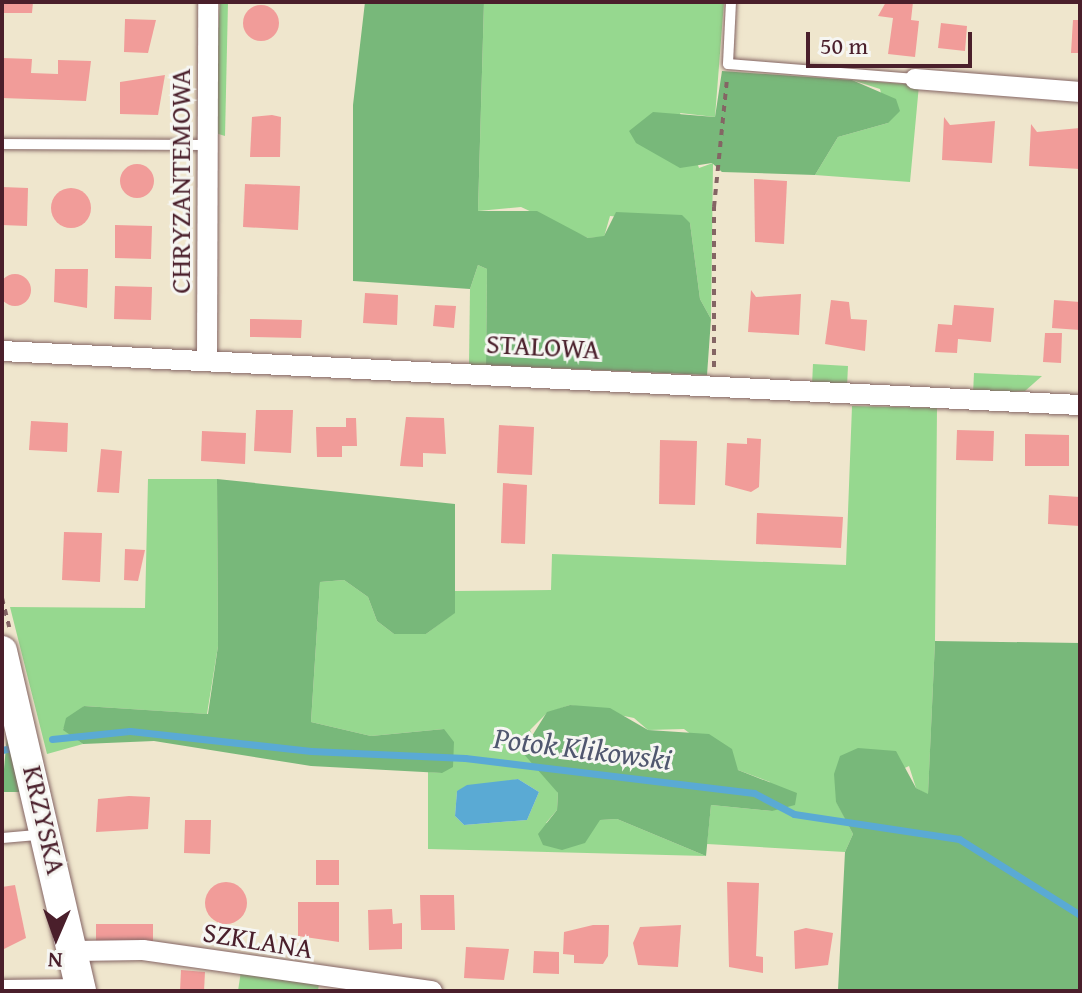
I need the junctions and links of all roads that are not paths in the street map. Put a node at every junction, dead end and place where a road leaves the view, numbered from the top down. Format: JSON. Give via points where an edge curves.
{"nodes":[{"id":1,"x":208,"y":2,"type":"edge"},
{"id":2,"x":731,"y":2,"type":"edge"},
{"id":3,"x":915,"y":79,"type":"joint"},
{"id":4,"x":1080,"y":92,"type":"edge"},
{"id":5,"x":2,"y":144,"type":"edge"},
{"id":6,"x":202,"y":145,"type":"junction"},
{"id":7,"x":2,"y":351,"type":"edge"},
{"id":8,"x":207,"y":360,"type":"junction"},
{"id":9,"x":1080,"y":405,"type":"edge"},
{"id":10,"x":2,"y":651,"type":"edge"},
{"id":11,"x":49,"y":835,"type":"junction"},
{"id":12,"x":2,"y":838,"type":"edge"},
{"id":13,"x":75,"y":951,"type":"junction"},
{"id":14,"x":2,"y":990,"type":"edge"},
{"id":15,"x":80,"y":990,"type":"edge"},
{"id":16,"x":432,"y":991,"type":"edge"}],
"edges":[{"from":1,"to":6,"type":"street","name":"CHRYZANTEMOWA"},
{"from":2,"to":3,"type":"lane","via":[[728,64]]},
{"from":3,"to":4,"type":"street"},
{"from":5,"to":6,"type":"lane"},
{"from":6,"to":8,"type":"street","name":"CHRYZANTEMOWA"},
{"from":7,"to":8,"type":"street","name":"STALOWA"},
{"from":8,"to":9,"type":"street","name":"STALOWA"},
{"from":10,"to":11,"type":"street","name":"KRZYSKA"},
{"from":11,"to":12,"type":"lane"},
{"from":11,"to":13,"type":"street","name":"KRZYSKA"},
{"from":13,"to":15,"type":"street","name":"KRZYSKA"},
{"from":13,"to":16,"type":"street","name":"SZKLANA","via":[[143,950]]},
{"from":14,"to":15,"type":"street"}]}
